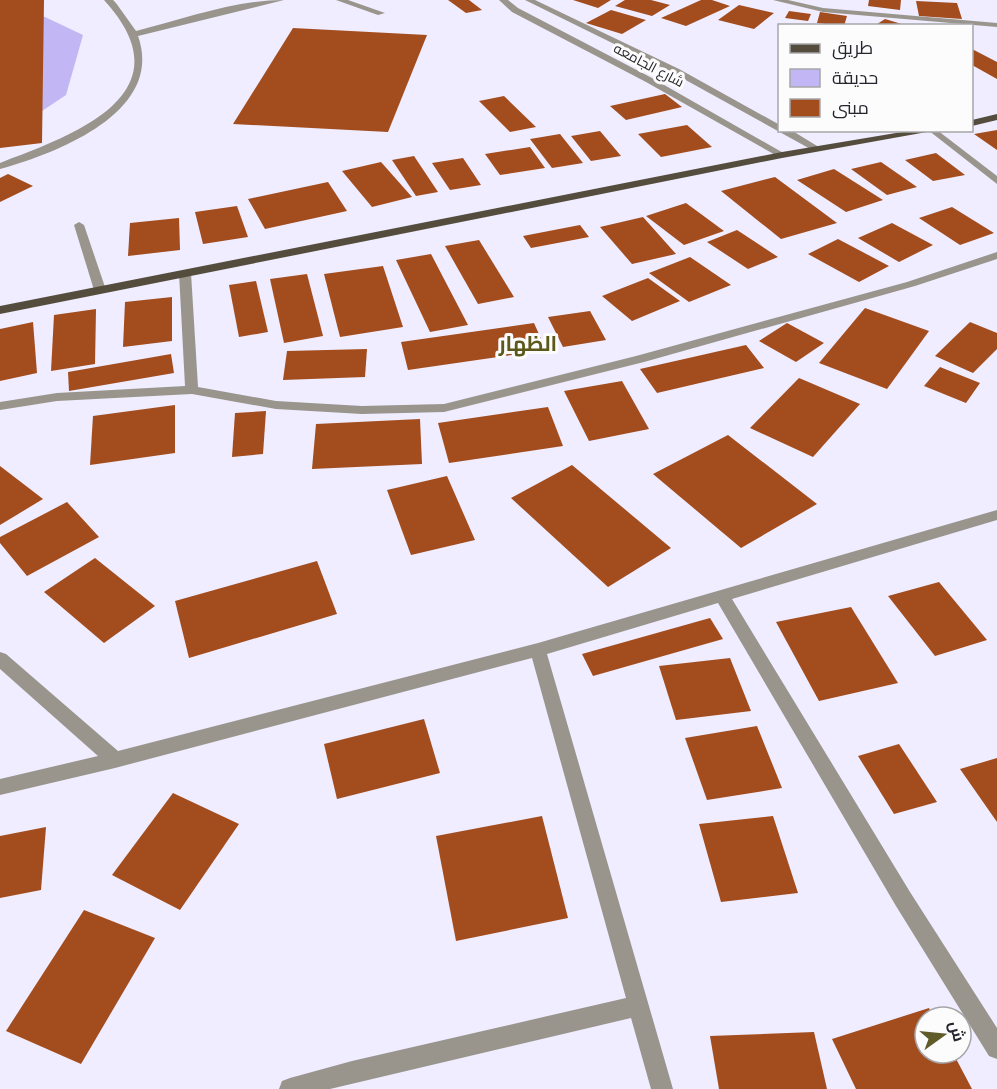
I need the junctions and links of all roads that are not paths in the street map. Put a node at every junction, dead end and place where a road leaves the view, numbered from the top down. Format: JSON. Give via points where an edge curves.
{"nodes":[{"id":1,"x":108,"y":0,"type":"edge"},
{"id":2,"x":280,"y":0,"type":"edge"},
{"id":3,"x":340,"y":0,"type":"edge"},
{"id":4,"x":502,"y":0,"type":"edge"},
{"id":5,"x":529,"y":0,"type":"edge"},
{"id":6,"x":777,"y":0,"type":"edge"},
{"id":7,"x":825,"y":0,"type":"edge"},
{"id":8,"x":823,"y":10,"type":"junction"},
{"id":9,"x":381,"y":12,"type":"dead end"},
{"id":10,"x":997,"y":25,"type":"edge"},
{"id":11,"x":136,"y":33,"type":"junction"},
{"id":12,"x":997,"y":117,"type":"edge"},
{"id":13,"x":973,"y":123,"type":"edge"},
{"id":14,"x":778,"y":128,"type":"edge"},
{"id":15,"x":785,"y":132,"type":"edge"},
{"id":16,"x":927,"y":132,"type":"edge"},
{"id":17,"x":934,"y":132,"type":"edge"},
{"id":18,"x":817,"y":149,"type":"junction"},
{"id":19,"x":782,"y":155,"type":"junction"},
{"id":20,"x":0,"y":166,"type":"edge"},
{"id":21,"x":997,"y":181,"type":"edge"},
{"id":22,"x":79,"y":225,"type":"dead end"},
{"id":23,"x":997,"y":255,"type":"edge"},
{"id":24,"x":185,"y":273,"type":"junction"},
{"id":25,"x":100,"y":290,"type":"junction"},
{"id":26,"x":0,"y":310,"type":"edge"},
{"id":27,"x":192,"y":390,"type":"junction"},
{"id":28,"x":0,"y":406,"type":"edge"},
{"id":29,"x":997,"y":515,"type":"edge"},
{"id":30,"x":722,"y":596,"type":"junction"},
{"id":31,"x":538,"y":650,"type":"junction"},
{"id":32,"x":0,"y":659,"type":"edge"},
{"id":33,"x":115,"y":760,"type":"junction"},
{"id":34,"x":0,"y":787,"type":"edge"},
{"id":35,"x":638,"y":1006,"type":"junction"},
{"id":36,"x":997,"y":1048,"type":"edge"},
{"id":37,"x":290,"y":1089,"type":"edge"},
{"id":38,"x":662,"y":1089,"type":"edge"}],
"edges":[{"from":1,"to":11,"type":"street"},
{"from":2,"to":11,"type":"street"},
{"from":3,"to":9,"type":"street"},
{"from":4,"to":19,"type":"street","name":"شارع الجامعه"},
{"from":5,"to":14,"type":"street","name":"شارع الجامعه","via":[[676,71]]},
{"from":6,"to":8,"type":"street"},
{"from":7,"to":8,"type":"street"},
{"from":8,"to":10,"type":"street"},
{"from":11,"to":20,"type":"street","via":[[141,66],[126,98],[100,122],[59,145]]},
{"from":12,"to":13,"type":"main road"},
{"from":15,"to":18,"type":"street","name":"شارع الجامعه"},
{"from":16,"to":18,"type":"main road"},
{"from":17,"to":21,"type":"street"},
{"from":18,"to":19,"type":"main road"},
{"from":19,"to":24,"type":"main road"},
{"from":22,"to":25,"type":"street"},
{"from":23,"to":27,"type":"street","via":[[911,284],[640,359],[444,408],[362,410],[276,405]]},
{"from":24,"to":25,"type":"main road"},
{"from":24,"to":27,"type":"street"},
{"from":25,"to":26,"type":"main road"},
{"from":27,"to":28,"type":"street","via":[[57,397]]},
{"from":29,"to":30,"type":"street"},
{"from":30,"to":31,"type":"street"},
{"from":30,"to":36,"type":"street"},
{"from":31,"to":33,"type":"street"},
{"from":31,"to":35,"type":"street"},
{"from":32,"to":33,"type":"street"},
{"from":33,"to":34,"type":"street"},
{"from":35,"to":37,"type":"street"},
{"from":35,"to":38,"type":"street"}]}
